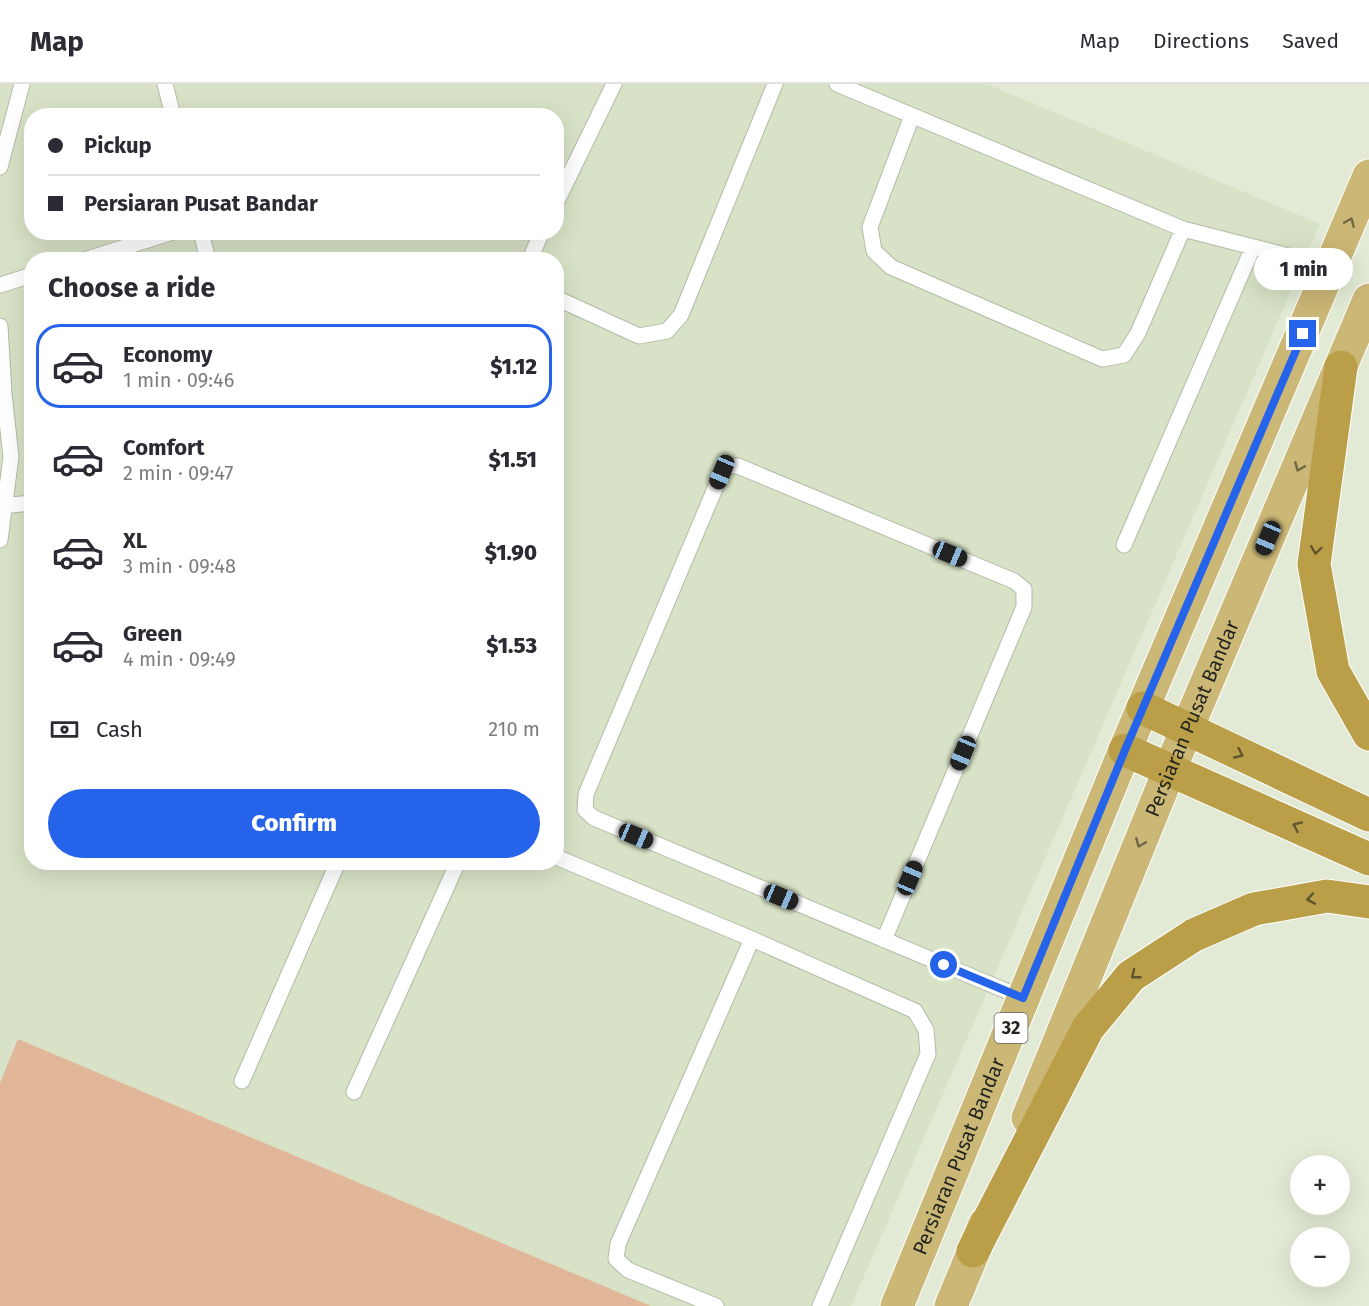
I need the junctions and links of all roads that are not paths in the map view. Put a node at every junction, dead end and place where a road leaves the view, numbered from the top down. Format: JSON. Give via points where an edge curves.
{"nodes":[{"id":1,"x":22,"y":84,"type":"edge"},
{"id":2,"x":165,"y":84,"type":"edge"},
{"id":3,"x":614,"y":84,"type":"edge"},
{"id":4,"x":775,"y":84,"type":"edge"},
{"id":5,"x":837,"y":84,"type":"edge"},
{"id":6,"x":171,"y":108,"type":"edge"},
{"id":7,"x":912,"y":116,"type":"junction"},
{"id":8,"x":0,"y":167,"type":"edge"},
{"id":9,"x":1369,"y":176,"type":"edge"},
{"id":10,"x":564,"y":187,"type":"edge"},
{"id":11,"x":1183,"y":229,"type":"junction"},
{"id":12,"x":148,"y":240,"type":"edge"},
{"id":13,"x":1253,"y":247,"type":"junction"},
{"id":14,"x":109,"y":252,"type":"edge"},
{"id":15,"x":1331,"y":267,"type":"junction"},
{"id":16,"x":24,"y":278,"type":"edge"},
{"id":17,"x":0,"y":285,"type":"edge"},
{"id":18,"x":1369,"y":300,"type":"edge"},
{"id":19,"x":564,"y":302,"type":"edge"},
{"id":20,"x":0,"y":326,"type":"edge"},
{"id":21,"x":1341,"y":367,"type":"junction"},
{"id":22,"x":24,"y":504,"type":"edge"},
{"id":23,"x":3,"y":505,"type":"edge"},
{"id":24,"x":0,"y":540,"type":"edge"},
{"id":25,"x":1124,"y":545,"type":"dead end"},
{"id":26,"x":1143,"y":708,"type":"junction"},
{"id":27,"x":1186,"y":730,"type":"junction"},
{"id":28,"x":1369,"y":734,"type":"edge"},
{"id":29,"x":1125,"y":750,"type":"junction"},
{"id":30,"x":1170,"y":769,"type":"junction"},
{"id":31,"x":1369,"y":815,"type":"edge"},
{"id":32,"x":1369,"y":859,"type":"edge"},
{"id":33,"x":564,"y":860,"type":"edge"},
{"id":34,"x":335,"y":870,"type":"edge"},
{"id":35,"x":454,"y":870,"type":"edge"},
{"id":36,"x":1369,"y":902,"type":"edge"},
{"id":37,"x":752,"y":939,"type":"junction"},
{"id":38,"x":884,"y":940,"type":"junction"},
{"id":39,"x":1023,"y":998,"type":"junction"},
{"id":40,"x":242,"y":1082,"type":"dead end"},
{"id":41,"x":354,"y":1092,"type":"dead end"},
{"id":42,"x":974,"y":1251,"type":"junction"},
{"id":43,"x":716,"y":1306,"type":"edge"},
{"id":44,"x":820,"y":1306,"type":"edge"},
{"id":45,"x":897,"y":1306,"type":"edge"},
{"id":46,"x":951,"y":1306,"type":"edge"}],
"edges":[{"from":1,"to":8,"type":"lane"},
{"from":2,"to":6,"type":"lane"},
{"from":3,"to":10,"type":"lane"},
{"from":4,"to":19,"type":"lane","via":[[681,315],[667,332],[639,336]]},
{"from":5,"to":7,"type":"lane"},
{"from":7,"to":11,"type":"lane"},
{"from":7,"to":11,"type":"lane","via":[[870,227],[874,251],[891,267],[1102,358],[1124,355],[1138,333]]},
{"from":15,"to":9,"type":"main road","name":"Persiaran Pusat Bandar","number":"32","one_way":true},
{"from":11,"to":13,"type":"lane"},
{"from":12,"to":14,"type":"lane"},
{"from":13,"to":15,"type":"lane"},
{"from":13,"to":25,"type":"lane"},
{"from":15,"to":26,"type":"main road","name":"Persiaran Pusat Bandar","number":"32"},
{"from":16,"to":17,"type":"lane"},
{"from":18,"to":21,"type":"main road","name":"Persiaran Pusat Bandar","number":"32"},
{"from":20,"to":23,"type":"lane","via":[[11,457]]},
{"from":21,"to":27,"type":"main road","name":"Persiaran Pusat Bandar","number":"32","one_way":true},
{"from":21,"to":28,"type":"highway","one_way":true,"via":[[1314,564],[1333,671]]},
{"from":22,"to":23,"type":"lane"},
{"from":23,"to":24,"type":"lane"},
{"from":26,"to":27,"type":"highway"},
{"from":26,"to":29,"type":"main road","name":"Persiaran Pusat Bandar","number":"32"},
{"from":27,"to":30,"type":"main road","name":"Persiaran Pusat Bandar","number":"32"},
{"from":27,"to":31,"type":"highway","one_way":true},
{"from":29,"to":30,"type":"highway"},
{"from":29,"to":39,"type":"main road","name":"Persiaran Pusat Bandar","number":"32"},
{"from":32,"to":30,"type":"highway","one_way":true},
{"from":30,"to":42,"type":"main road","name":"Persiaran Pusat Bandar","number":"32","one_way":true},
{"from":33,"to":37,"type":"lane"},
{"from":34,"to":40,"type":"lane"},
{"from":35,"to":41,"type":"lane"},
{"from":36,"to":42,"type":"highway","one_way":true,"via":[[1327,896],[1254,909],[1194,935],[1131,976],[1088,1028]]},
{"from":37,"to":43,"type":"lane","via":[[618,1244],[616,1259],[628,1270]]},
{"from":37,"to":44,"type":"lane","via":[[915,1011],[926,1030],[928,1054]]},
{"from":38,"to":38,"type":"lane","via":[[594,818],[585,810],[586,794],[722,472],[728,466],[749,470],[1014,580],[1024,589],[1024,607]]},
{"from":38,"to":39,"type":"lane"},
{"from":39,"to":45,"type":"main road","name":"Persiaran Pusat Bandar","number":"32"},
{"from":42,"to":46,"type":"main road","name":"Persiaran Pusat Bandar","number":"32"}]}
